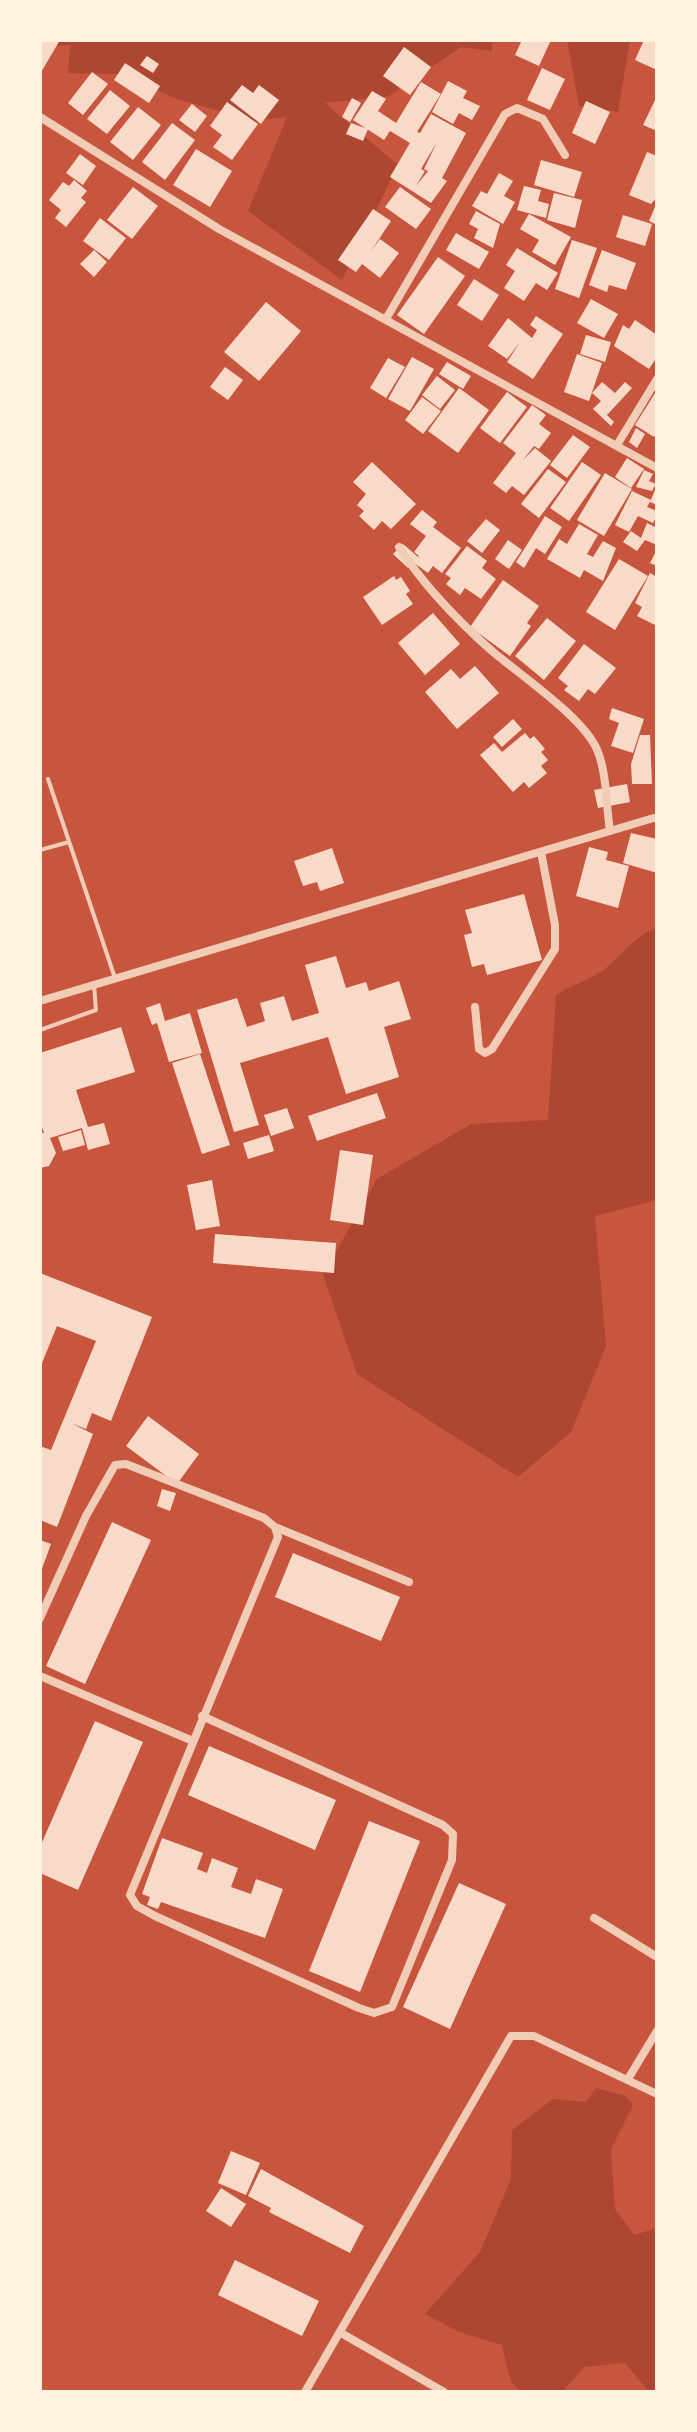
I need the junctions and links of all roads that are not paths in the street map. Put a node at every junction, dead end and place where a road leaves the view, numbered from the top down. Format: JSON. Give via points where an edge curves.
{"nodes":[{"id":1,"x":40,"y":117,"type":"edge"},
{"id":2,"x":565,"y":155,"type":"dead end"},
{"id":3,"x":386,"y":319,"type":"junction"},
{"id":4,"x":657,"y":379,"type":"edge"},
{"id":5,"x":617,"y":445,"type":"junction"},
{"id":6,"x":657,"y":468,"type":"edge"},
{"id":7,"x":399,"y":547,"type":"dead end"},
{"id":8,"x":48,"y":779,"type":"dead end"},
{"id":9,"x":657,"y":817,"type":"edge"},
{"id":10,"x":610,"y":831,"type":"junction"},
{"id":11,"x":69,"y":842,"type":"junction"},
{"id":12,"x":40,"y":850,"type":"edge"},
{"id":13,"x":541,"y":852,"type":"junction"},
{"id":14,"x":115,"y":978,"type":"junction"},
{"id":15,"x":94,"y":985,"type":"junction"},
{"id":16,"x":40,"y":1001,"type":"edge"},
{"id":17,"x":475,"y":1007,"type":"dead end"},
{"id":18,"x":40,"y":1030,"type":"edge"},
{"id":19,"x":275,"y":1527,"type":"junction"},
{"id":20,"x":409,"y":1582,"type":"dead end"},
{"id":21,"x":40,"y":1618,"type":"edge"},
{"id":22,"x":40,"y":1676,"type":"edge"},
{"id":23,"x":202,"y":1716,"type":"junction"},
{"id":24,"x":193,"y":1741,"type":"junction"},
{"id":25,"x":594,"y":1918,"type":"dead end"},
{"id":26,"x":657,"y":1957,"type":"edge"},
{"id":27,"x":657,"y":2031,"type":"edge"},
{"id":28,"x":628,"y":2079,"type":"junction"},
{"id":29,"x":657,"y":2094,"type":"edge"},
{"id":30,"x":341,"y":2333,"type":"junction"},
{"id":31,"x":305,"y":2392,"type":"edge"},
{"id":32,"x":444,"y":2392,"type":"edge"}],
"edges":[{"from":1,"to":3,"type":"street","via":[[219,229]]},
{"from":2,"to":3,"type":"street","via":[[543,119],[517,108],[505,114]]},
{"from":3,"to":5,"type":"street"},
{"from":4,"to":5,"type":"street"},
{"from":5,"to":6,"type":"street"},
{"from":7,"to":10,"type":"street","via":[[449,610],[590,739],[598,751]]},
{"from":8,"to":11,"type":"lane"},
{"from":9,"to":10,"type":"street"},
{"from":10,"to":13,"type":"street"},
{"from":11,"to":12,"type":"lane"},
{"from":11,"to":14,"type":"lane"},
{"from":13,"to":14,"type":"street"},
{"from":13,"to":17,"type":"street","via":[[555,949],[485,1053],[479,1049]]},
{"from":14,"to":15,"type":"street"},
{"from":15,"to":16,"type":"street"},
{"from":15,"to":18,"type":"lane","via":[[96,1010]]},
{"from":19,"to":20,"type":"street"},
{"from":19,"to":21,"type":"street","via":[[264,1518],[126,1464],[115,1465]]},
{"from":19,"to":23,"type":"street","via":[[278,1537]]},
{"from":22,"to":24,"type":"street"},
{"from":23,"to":24,"type":"street"},
{"from":23,"to":24,"type":"street","via":[[453,1834],[452,1860],[392,2007],[374,2013],[359,2008],[137,1906],[130,1895],[134,1881]]},
{"from":25,"to":26,"type":"street"},
{"from":27,"to":28,"type":"street"},
{"from":28,"to":29,"type":"street"},
{"from":28,"to":30,"type":"street","via":[[534,2036],[511,2036]]},
{"from":30,"to":31,"type":"street"},
{"from":30,"to":32,"type":"street"}]}
